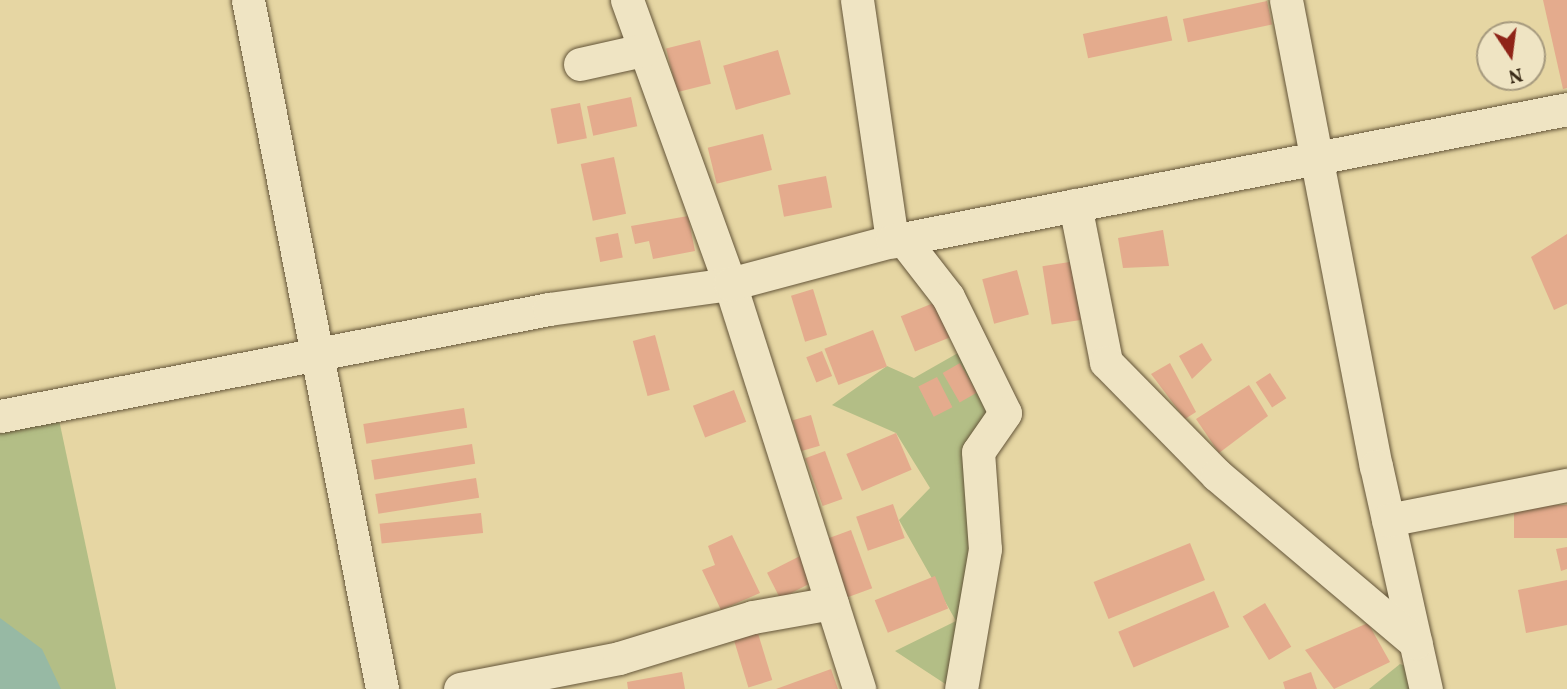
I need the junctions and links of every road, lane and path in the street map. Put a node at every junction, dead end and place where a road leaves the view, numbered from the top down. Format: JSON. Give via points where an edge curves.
{"nodes":[{"id":1,"x":248,"y":0,"type":"edge"},
{"id":2,"x":627,"y":0,"type":"edge"},
{"id":3,"x":857,"y":0,"type":"edge"},
{"id":4,"x":1286,"y":0,"type":"edge"},
{"id":5,"x":643,"y":50,"type":"junction"},
{"id":6,"x":580,"y":64,"type":"dead end"},
{"id":7,"x":1567,"y":108,"type":"edge"},
{"id":8,"x":1316,"y":159,"type":"junction"},
{"id":9,"x":1075,"y":205,"type":"junction"},
{"id":10,"x":898,"y":240,"type":"junction"},
{"id":11,"x":730,"y":284,"type":"junction"},
{"id":12,"x":317,"y":355,"type":"junction"},
{"id":13,"x":0,"y":416,"type":"edge"},
{"id":14,"x":1567,"y":485,"type":"edge"},
{"id":15,"x":1388,"y":520,"type":"junction"},
{"id":16,"x":832,"y":603,"type":"junction"},
{"id":17,"x":1416,"y":643,"type":"junction"},
{"id":18,"x":382,"y":689,"type":"edge"},
{"id":19,"x":460,"y":689,"type":"edge"},
{"id":20,"x":859,"y":689,"type":"edge"},
{"id":21,"x":961,"y":689,"type":"edge"},
{"id":22,"x":1426,"y":689,"type":"edge"}],
"edges":[{"from":1,"to":12,"type":"street"},
{"from":2,"to":5,"type":"street"},
{"from":3,"to":10,"type":"street"},
{"from":4,"to":8,"type":"street"},
{"from":5,"to":6,"type":"street"},
{"from":5,"to":11,"type":"street"},
{"from":7,"to":8,"type":"street"},
{"from":8,"to":9,"type":"street"},
{"from":8,"to":15,"type":"street"},
{"from":9,"to":10,"type":"street"},
{"from":9,"to":17,"type":"street","via":[[1106,362],[1217,475]]},
{"from":10,"to":11,"type":"street"},
{"from":10,"to":21,"type":"street","via":[[948,296],[1005,413],[978,452],[985,550]]},
{"from":11,"to":12,"type":"street","via":[[550,309]]},
{"from":11,"to":16,"type":"street"},
{"from":12,"to":13,"type":"street"},
{"from":12,"to":18,"type":"street"},
{"from":14,"to":15,"type":"street"},
{"from":15,"to":17,"type":"street"},
{"from":16,"to":19,"type":"street","via":[[753,617],[619,658]]},
{"from":16,"to":20,"type":"street"},
{"from":17,"to":22,"type":"street"}]}
